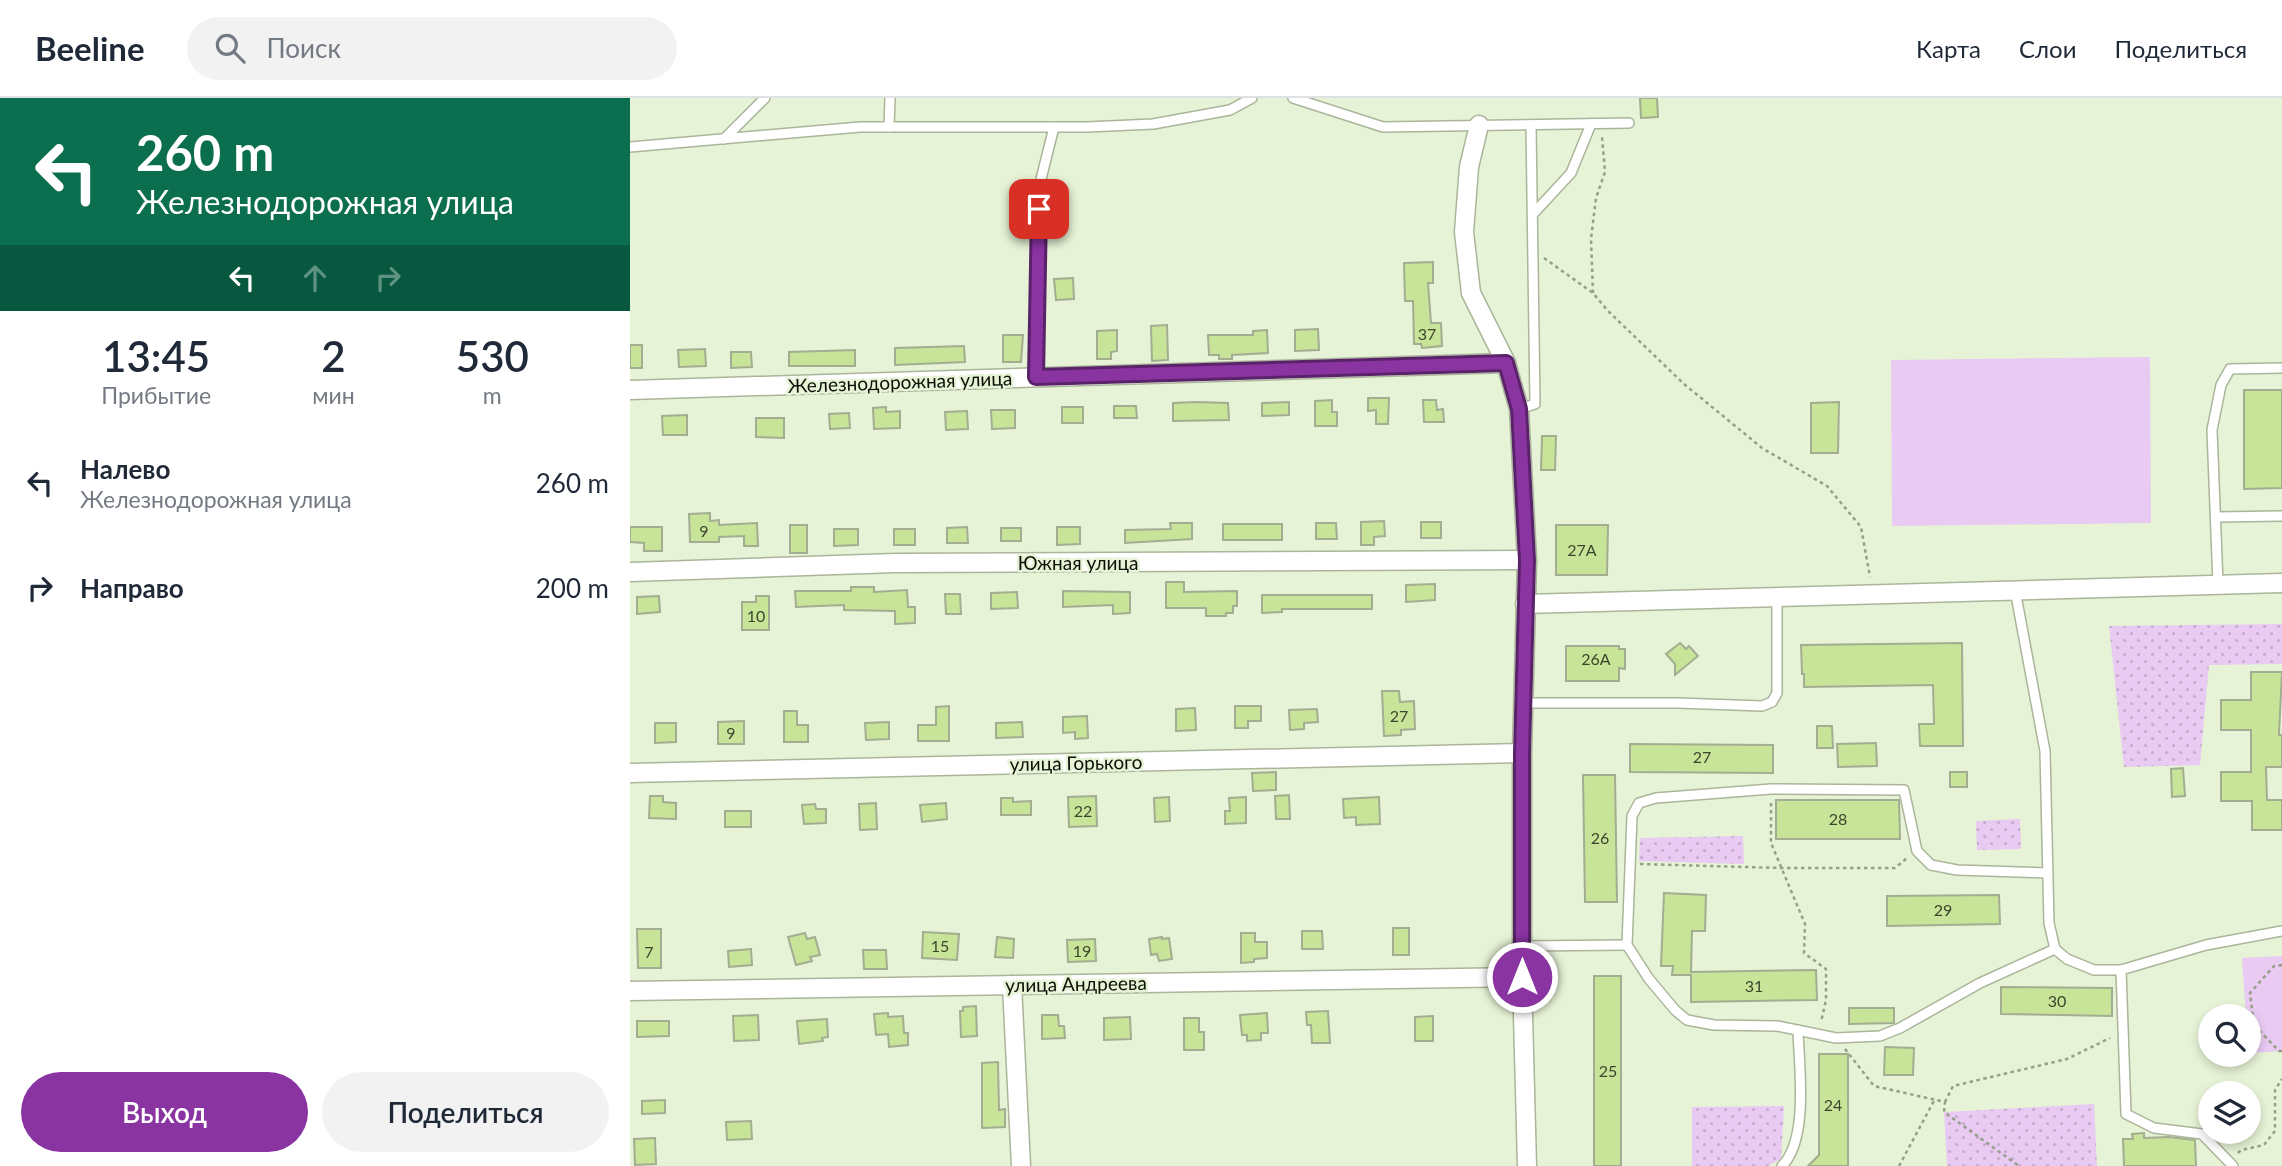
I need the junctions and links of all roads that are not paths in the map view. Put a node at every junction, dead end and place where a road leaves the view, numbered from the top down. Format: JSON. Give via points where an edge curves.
{"nodes":[{"id":1,"x":765,"y":98,"type":"edge"},
{"id":2,"x":890,"y":98,"type":"edge"},
{"id":3,"x":1252,"y":98,"type":"edge"},
{"id":4,"x":1293,"y":98,"type":"edge"},
{"id":5,"x":1629,"y":123,"type":"dead end"},
{"id":6,"x":1596,"y":124,"type":"junction"},
{"id":7,"x":1479,"y":125,"type":"junction"},
{"id":8,"x":1531,"y":125,"type":"junction"},
{"id":9,"x":889,"y":127,"type":"junction"},
{"id":10,"x":1054,"y":127,"type":"junction"},
{"id":11,"x":724,"y":139,"type":"junction"},
{"id":12,"x":630,"y":147,"type":"edge"},
{"id":13,"x":1533,"y":214,"type":"junction"},
{"id":14,"x":1506,"y":363,"type":"junction"},
{"id":15,"x":2282,"y":368,"type":"edge"},
{"id":16,"x":1036,"y":377,"type":"junction"},
{"id":17,"x":630,"y":390,"type":"edge"},
{"id":18,"x":1519,"y":409,"type":"junction"},
{"id":19,"x":2282,"y":516,"type":"edge"},
{"id":20,"x":2216,"y":517,"type":"junction"},
{"id":21,"x":1527,"y":560,"type":"junction"},
{"id":22,"x":630,"y":572,"type":"edge"},
{"id":23,"x":2282,"y":583,"type":"edge"},
{"id":24,"x":2218,"y":584,"type":"junction"},
{"id":25,"x":2015,"y":590,"type":"junction"},
{"id":26,"x":1777,"y":597,"type":"junction"},
{"id":27,"x":1525,"y":604,"type":"junction"},
{"id":28,"x":1523,"y":703,"type":"junction"},
{"id":29,"x":1522,"y":753,"type":"junction"},
{"id":30,"x":630,"y":773,"type":"edge"},
{"id":31,"x":2048,"y":873,"type":"junction"},
{"id":32,"x":2282,"y":931,"type":"edge"},
{"id":33,"x":1627,"y":945,"type":"junction"},
{"id":34,"x":1522,"y":946,"type":"junction"},
{"id":35,"x":2055,"y":948,"type":"junction"},
{"id":36,"x":2121,"y":970,"type":"junction"},
{"id":37,"x":1522,"y":977,"type":"junction"},
{"id":38,"x":1012,"y":985,"type":"junction"},
{"id":39,"x":630,"y":991,"type":"edge"},
{"id":40,"x":1798,"y":1030,"type":"junction"},
{"id":41,"x":2231,"y":1164,"type":"edge"},
{"id":42,"x":1021,"y":1166,"type":"edge"},
{"id":43,"x":1527,"y":1166,"type":"edge"},
{"id":44,"x":1782,"y":1166,"type":"edge"}],
"edges":[{"from":1,"to":11,"type":"lane"},
{"from":2,"to":9,"type":"lane"},
{"from":3,"to":10,"type":"lane","via":[[1230,110],[1153,124]]},
{"from":4,"to":7,"type":"lane","via":[[1383,127]]},
{"from":5,"to":6,"type":"lane"},
{"from":6,"to":8,"type":"lane"},
{"from":6,"to":13,"type":"lane","via":[[1571,173]]},
{"from":7,"to":8,"type":"lane"},
{"from":7,"to":14,"type":"street","via":[[1469,166],[1464,232],[1471,293]]},
{"from":8,"to":13,"type":"lane"},
{"from":9,"to":10,"type":"lane"},
{"from":9,"to":11,"type":"lane"},
{"from":10,"to":16,"type":"lane","via":[[1040,183]]},
{"from":11,"to":12,"type":"lane"},
{"from":13,"to":18,"type":"lane","via":[[1535,404]]},
{"from":14,"to":16,"type":"street","name":"Железнодорожная улица"},
{"from":14,"to":18,"type":"street"},
{"from":15,"to":20,"type":"lane","via":[[2230,369],[2221,385],[2213,430]]},
{"from":16,"to":17,"type":"street","name":"Железнодорожная улица"},
{"from":18,"to":21,"type":"street"},
{"from":19,"to":20,"type":"lane"},
{"from":20,"to":24,"type":"lane"},
{"from":21,"to":22,"type":"street","name":"Южная улица","via":[[895,564]]},
{"from":21,"to":27,"type":"street"},
{"from":23,"to":24,"type":"street"},
{"from":24,"to":25,"type":"street"},
{"from":25,"to":26,"type":"street"},
{"from":25,"to":31,"type":"lane","via":[[2045,751]]},
{"from":26,"to":27,"type":"street"},
{"from":26,"to":28,"type":"lane","via":[[1777,693],[1772,702],[1762,706]]},
{"from":27,"to":28,"type":"street"},
{"from":28,"to":29,"type":"street"},
{"from":29,"to":30,"type":"street","name":"улица Горького"},
{"from":29,"to":34,"type":"street"},
{"from":31,"to":33,"type":"lane","via":[[1931,865],[1917,851],[1904,790],[1771,789],[1657,798],[1639,803],[1632,816]]},
{"from":31,"to":35,"type":"lane","via":[[2049,923]]},
{"from":32,"to":36,"type":"lane","via":[[2206,945]]},
{"from":33,"to":34,"type":"lane"},
{"from":33,"to":40,"type":"lane","via":[[1687,1020]]},
{"from":34,"to":37,"type":"street"},
{"from":35,"to":36,"type":"lane","via":[[2067,959],[2094,970]]},
{"from":35,"to":40,"type":"lane","via":[[1880,1036],[1836,1038]]},
{"from":36,"to":41,"type":"lane","via":[[2126,1114],[2154,1128],[2202,1134]]},
{"from":37,"to":38,"type":"street","name":"улица Андреева"},
{"from":37,"to":43,"type":"street"},
{"from":38,"to":39,"type":"street","name":"улица Андреева"},
{"from":38,"to":42,"type":"street"},
{"from":40,"to":44,"type":"lane","via":[[1798,1121],[1794,1147]]}]}
